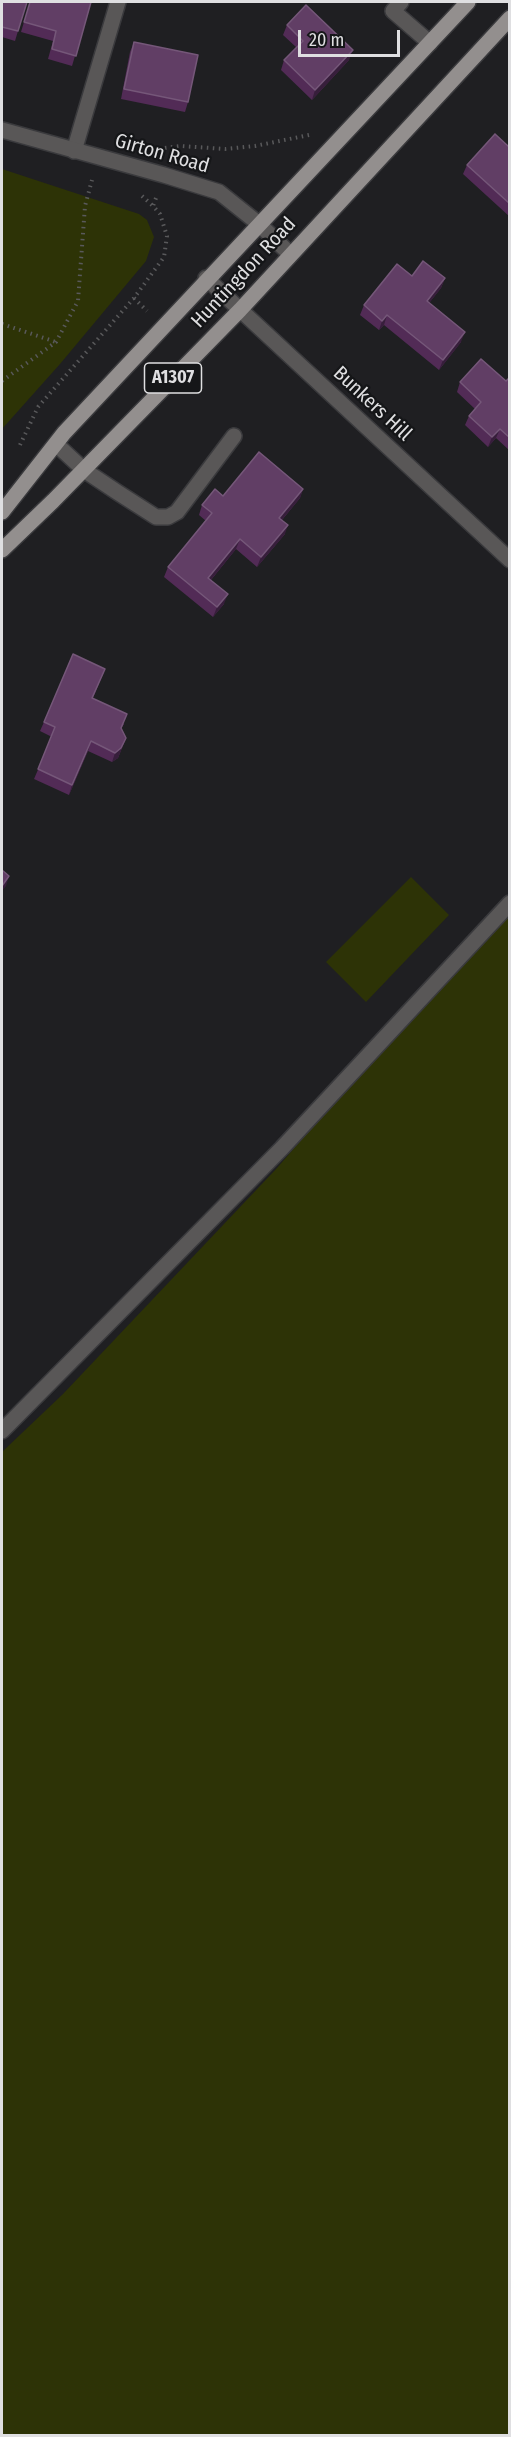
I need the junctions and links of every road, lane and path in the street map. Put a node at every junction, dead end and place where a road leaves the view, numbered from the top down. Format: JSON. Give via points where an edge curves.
{"nodes":[{"id":1,"x":118,"y":2,"type":"edge"},
{"id":2,"x":401,"y":2,"type":"edge"},
{"id":3,"x":468,"y":2,"type":"edge"},
{"id":4,"x":510,"y":18,"type":"edge"},
{"id":5,"x":430,"y":43,"type":"junction"},
{"id":6,"x":2,"y":130,"type":"edge"},
{"id":7,"x":309,"y":135,"type":"dead end"},
{"id":8,"x":181,"y":146,"type":"dead end"},
{"id":9,"x":74,"y":151,"type":"junction"},
{"id":10,"x":99,"y":157,"type":"junction"},
{"id":11,"x":164,"y":175,"type":"junction"},
{"id":12,"x":259,"y":224,"type":"junction"},
{"id":13,"x":290,"y":254,"type":"junction"},
{"id":14,"x":206,"y":278,"type":"junction"},
{"id":15,"x":240,"y":310,"type":"junction"},
{"id":16,"x":2,"y":324,"type":"edge"},
{"id":17,"x":56,"y":342,"type":"junction"},
{"id":18,"x":2,"y":381,"type":"edge"},
{"id":19,"x":234,"y":436,"type":"dead end"},
{"id":20,"x":56,"y":444,"type":"junction"},
{"id":21,"x":16,"y":455,"type":"dead end"},
{"id":22,"x":84,"y":470,"type":"junction"},
{"id":23,"x":2,"y":512,"type":"edge"},
{"id":24,"x":2,"y":550,"type":"edge"},
{"id":25,"x":510,"y":560,"type":"edge"},
{"id":26,"x":510,"y":903,"type":"edge"},
{"id":27,"x":2,"y":1431,"type":"edge"}],
"edges":[{"from":1,"to":9,"type":"street"},
{"from":2,"to":5,"type":"street","via":[[393,10]]},
{"from":3,"to":5,"type":"main road","name":"Huntingdon Road","number":"A1307"},
{"from":4,"to":13,"type":"main road","name":"Huntingdon Road","number":"A1307"},
{"from":5,"to":12,"type":"main road","name":"Huntingdon Road","number":"A1307"},
{"from":6,"to":9,"type":"street","name":"Girton Road"},
{"from":7,"to":8,"type":"path","via":[[255,146]]},
{"from":9,"to":10,"type":"street","name":"Girton Road"},
{"from":10,"to":11,"type":"street","name":"Girton Road"},
{"from":10,"to":17,"type":"path","via":[[85,206],[78,302]]},
{"from":11,"to":12,"type":"street","name":"Girton Road","via":[[219,192]]},
{"from":11,"to":21,"type":"path","via":[[153,206],[160,214],[166,236],[164,257],[134,298],[38,407]]},
{"from":12,"to":13,"type":"street","name":"Girton Road"},
{"from":12,"to":14,"type":"main road","name":"Huntingdon Road","number":"A1307"},
{"from":13,"to":15,"type":"main road","name":"Huntingdon Road","number":"A1307"},
{"from":14,"to":15,"type":"street","name":"Bunkers Hill"},
{"from":14,"to":20,"type":"main road","name":"Huntingdon Road","number":"A1307"},
{"from":15,"to":22,"type":"main road","name":"Huntingdon Road","number":"A1307"},
{"from":15,"to":25,"type":"street","name":"Bunkers Hill"},
{"from":16,"to":17,"type":"path"},
{"from":17,"to":18,"type":"path"},
{"from":19,"to":22,"type":"street","via":[[177,512],[168,517],[156,517]]},
{"from":20,"to":22,"type":"street"},
{"from":20,"to":23,"type":"main road","name":"Huntingdon Road","number":"A1307"},
{"from":22,"to":24,"type":"main road","name":"Huntingdon Road","number":"A1307"},
{"from":26,"to":27,"type":"street","via":[[282,1148]]}]}
